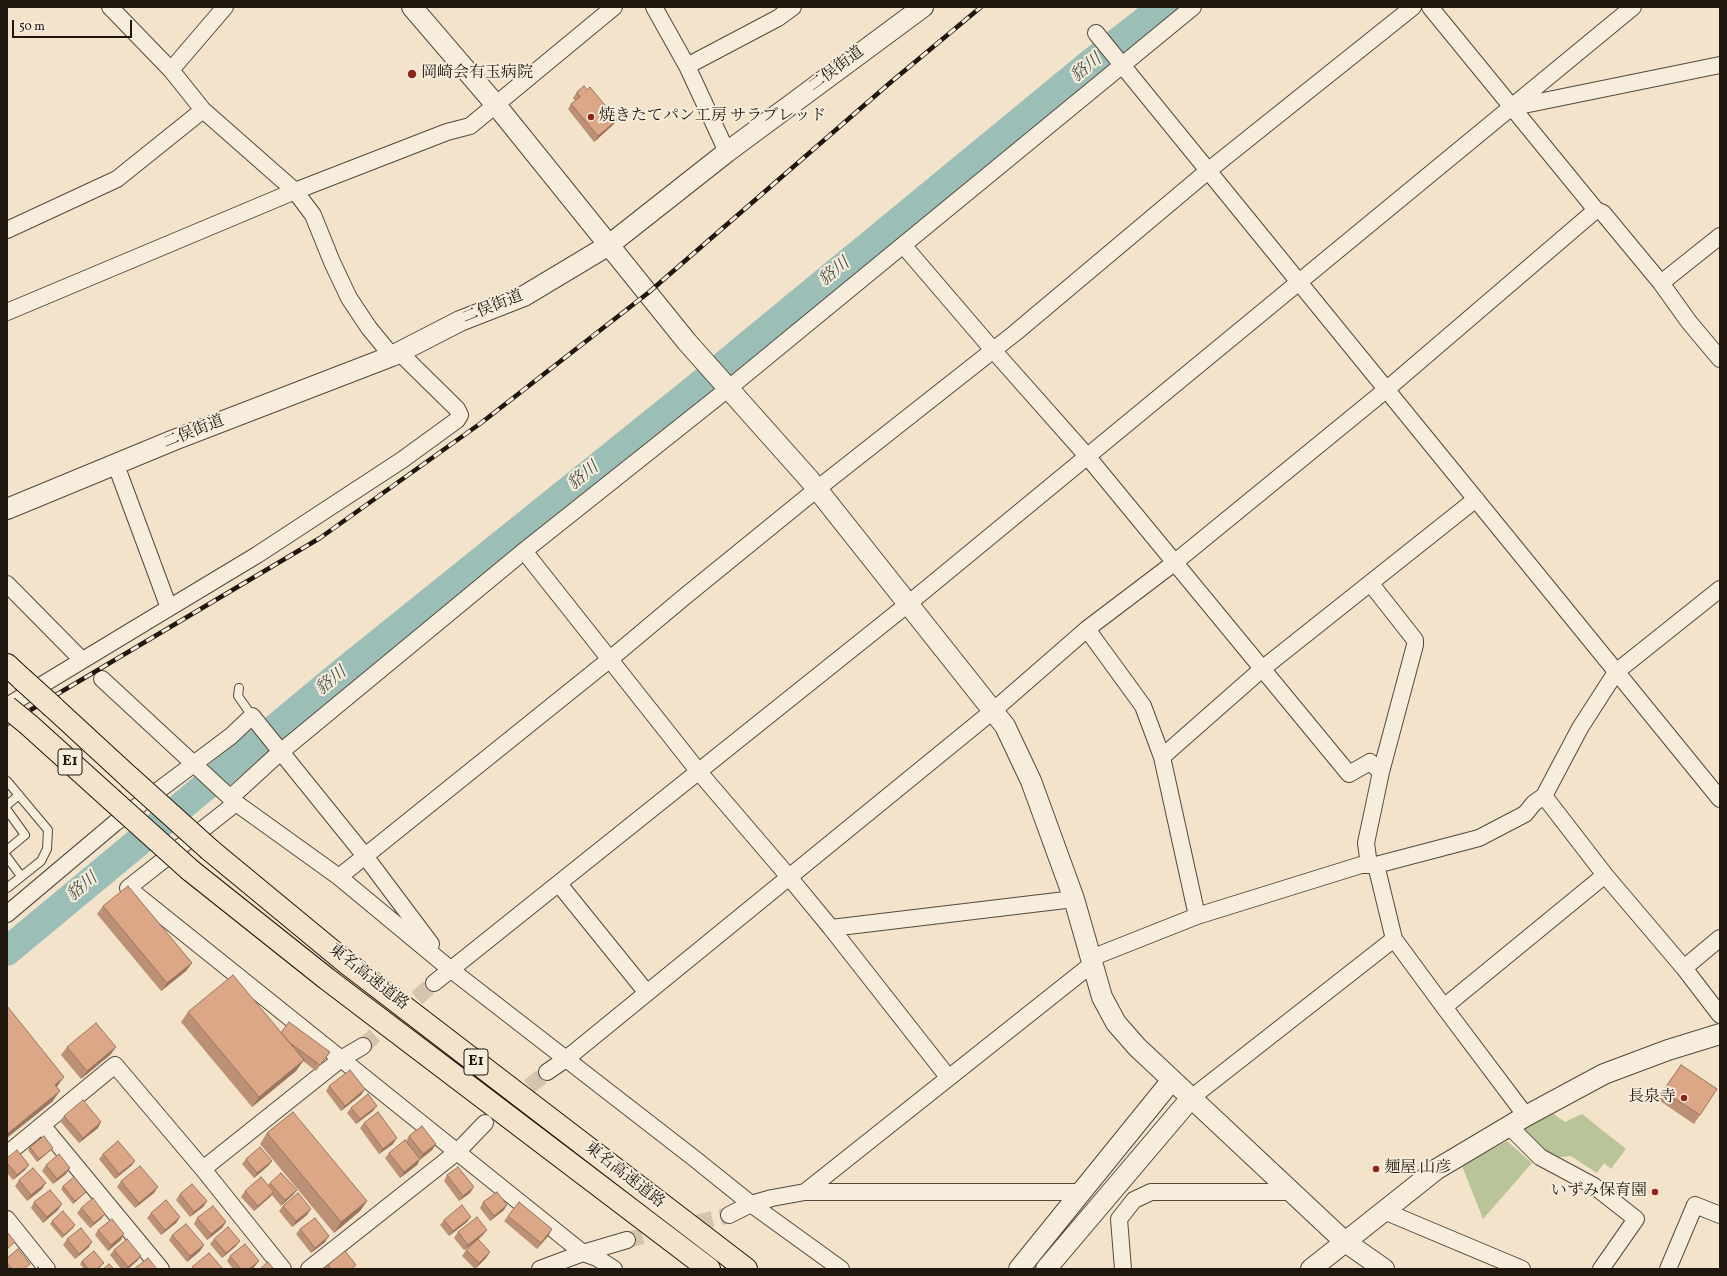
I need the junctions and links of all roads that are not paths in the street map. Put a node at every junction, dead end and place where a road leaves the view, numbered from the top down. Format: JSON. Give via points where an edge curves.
{"nodes":[{"id":1,"x":110,"y":7,"type":"edge"},
{"id":2,"x":225,"y":7,"type":"edge"},
{"id":3,"x":412,"y":7,"type":"edge"},
{"id":4,"x":614,"y":7,"type":"edge"},
{"id":5,"x":654,"y":7,"type":"edge"},
{"id":6,"x":793,"y":7,"type":"edge"},
{"id":7,"x":923,"y":7,"type":"edge"},
{"id":8,"x":1193,"y":7,"type":"edge"},
{"id":9,"x":1413,"y":7,"type":"edge"},
{"id":10,"x":1430,"y":7,"type":"edge"},
{"id":11,"x":1633,"y":7,"type":"edge"},
{"id":12,"x":1096,"y":33,"type":"dead end"},
{"id":13,"x":1122,"y":65,"type":"junction"},
{"id":14,"x":1720,"y":65,"type":"edge"},
{"id":15,"x":687,"y":66,"type":"junction"},
{"id":16,"x":172,"y":70,"type":"junction"},
{"id":17,"x":496,"y":105,"type":"junction"},
{"id":18,"x":1512,"y":107,"type":"junction"},
{"id":19,"x":203,"y":110,"type":"junction"},
{"id":20,"x":727,"y":152,"type":"junction"},
{"id":21,"x":1209,"y":170,"type":"junction"},
{"id":22,"x":295,"y":191,"type":"junction"},
{"id":23,"x":1596,"y":210,"type":"junction"},
{"id":24,"x":7,"y":230,"type":"edge"},
{"id":25,"x":1720,"y":236,"type":"edge"},
{"id":26,"x":609,"y":245,"type":"junction"},
{"id":27,"x":903,"y":245,"type":"junction"},
{"id":28,"x":1298,"y":283,"type":"junction"},
{"id":29,"x":1661,"y":283,"type":"junction"},
{"id":30,"x":7,"y":312,"type":"edge"},
{"id":31,"x":993,"y":350,"type":"junction"},
{"id":32,"x":396,"y":354,"type":"junction"},
{"id":33,"x":1720,"y":359,"type":"edge"},
{"id":34,"x":727,"y":386,"type":"junction"},
{"id":35,"x":1387,"y":389,"type":"junction"},
{"id":36,"x":1086,"y":456,"type":"junction"},
{"id":37,"x":116,"y":465,"type":"junction"},
{"id":38,"x":817,"y":489,"type":"junction"},
{"id":39,"x":1476,"y":499,"type":"junction"},
{"id":40,"x":7,"y":509,"type":"edge"},
{"id":41,"x":524,"y":551,"type":"junction"},
{"id":42,"x":1174,"y":563,"type":"junction"},
{"id":43,"x":7,"y":584,"type":"edge"},
{"id":44,"x":1370,"y":584,"type":"junction"},
{"id":45,"x":1720,"y":589,"type":"edge"},
{"id":46,"x":908,"y":604,"type":"junction"},
{"id":47,"x":169,"y":608,"type":"junction"},
{"id":48,"x":1087,"y":629,"type":"junction"},
{"id":49,"x":82,"y":660,"type":"junction"},
{"id":50,"x":609,"y":660,"type":"junction"},
{"id":51,"x":1262,"y":669,"type":"junction"},
{"id":52,"x":14,"y":672,"type":"edge"},
{"id":53,"x":1616,"y":672,"type":"junction"},
{"id":54,"x":102,"y":679,"type":"dead end"},
{"id":55,"x":239,"y":688,"type":"dead end"},
{"id":56,"x":7,"y":706,"type":"edge"},
{"id":57,"x":994,"y":710,"type":"junction"},
{"id":58,"x":254,"y":718,"type":"junction"},
{"id":59,"x":281,"y":752,"type":"junction"},
{"id":60,"x":1162,"y":757,"type":"junction"},
{"id":61,"x":193,"y":764,"type":"junction"},
{"id":62,"x":699,"y":772,"type":"junction"},
{"id":63,"x":1381,"y":772,"type":"junction"},
{"id":64,"x":7,"y":781,"type":"edge"},
{"id":65,"x":19,"y":795,"type":"junction"},
{"id":66,"x":1544,"y":796,"type":"junction"},
{"id":67,"x":232,"y":799,"type":"junction"},
{"id":68,"x":1720,"y":799,"type":"edge"},
{"id":69,"x":7,"y":805,"type":"edge"},
{"id":70,"x":7,"y":810,"type":"edge"},
{"id":71,"x":7,"y":850,"type":"edge"},
{"id":72,"x":365,"y":856,"type":"junction"},
{"id":73,"x":7,"y":857,"type":"edge"},
{"id":74,"x":1372,"y":865,"type":"junction"},
{"id":75,"x":1605,"y":875,"type":"junction"},
{"id":76,"x":21,"y":876,"type":"junction"},
{"id":77,"x":789,"y":876,"type":"junction"},
{"id":78,"x":339,"y":877,"type":"junction"},
{"id":79,"x":559,"y":884,"type":"junction"},
{"id":80,"x":7,"y":888,"type":"edge"},
{"id":81,"x":1074,"y":899,"type":"junction"},
{"id":82,"x":7,"y":914,"type":"edge"},
{"id":83,"x":1196,"y":916,"type":"junction"},
{"id":84,"x":831,"y":928,"type":"junction"},
{"id":85,"x":1720,"y":938,"type":"edge"},
{"id":86,"x":1394,"y":939,"type":"junction"},
{"id":87,"x":1092,"y":961,"type":"junction"},
{"id":88,"x":447,"y":966,"type":"junction"},
{"id":89,"x":1684,"y":968,"type":"junction"},
{"id":90,"x":434,"y":983,"type":"tunnel mouth"},
{"id":91,"x":647,"y":993,"type":"junction"},
{"id":92,"x":1444,"y":1007,"type":"junction"},
{"id":93,"x":1720,"y":1015,"type":"edge"},
{"id":94,"x":1720,"y":1034,"type":"edge"},
{"id":95,"x":363,"y":1046,"type":"tunnel mouth"},
{"id":96,"x":341,"y":1059,"type":"junction"},
{"id":97,"x":566,"y":1059,"type":"junction"},
{"id":98,"x":547,"y":1072,"type":"tunnel mouth"},
{"id":99,"x":948,"y":1077,"type":"junction"},
{"id":100,"x":1172,"y":1080,"type":"junction"},
{"id":101,"x":1191,"y":1098,"type":"junction"},
{"id":102,"x":1526,"y":1116,"type":"junction"},
{"id":103,"x":485,"y":1124,"type":"tunnel mouth"},
{"id":104,"x":42,"y":1125,"type":"junction"},
{"id":105,"x":1509,"y":1126,"type":"junction"},
{"id":106,"x":457,"y":1152,"type":"junction"},
{"id":107,"x":7,"y":1154,"type":"edge"},
{"id":108,"x":203,"y":1169,"type":"junction"},
{"id":109,"x":805,"y":1192,"type":"junction"},
{"id":110,"x":1081,"y":1192,"type":"junction"},
{"id":111,"x":1292,"y":1192,"type":"junction"},
{"id":112,"x":751,"y":1204,"type":"junction"},
{"id":113,"x":1384,"y":1211,"type":"junction"},
{"id":114,"x":729,"y":1215,"type":"tunnel mouth"},
{"id":115,"x":1720,"y":1215,"type":"edge"},
{"id":116,"x":7,"y":1219,"type":"edge"},
{"id":117,"x":627,"y":1240,"type":"tunnel mouth"},
{"id":118,"x":1344,"y":1241,"type":"junction"},
{"id":119,"x":583,"y":1253,"type":"junction"},
{"id":120,"x":47,"y":1269,"type":"edge"},
{"id":121,"x":161,"y":1269,"type":"edge"},
{"id":122,"x":283,"y":1269,"type":"edge"},
{"id":123,"x":310,"y":1269,"type":"edge"},
{"id":124,"x":540,"y":1269,"type":"edge"},
{"id":125,"x":614,"y":1269,"type":"edge"},
{"id":126,"x":709,"y":1269,"type":"edge"},
{"id":127,"x":746,"y":1269,"type":"edge"},
{"id":128,"x":841,"y":1269,"type":"edge"},
{"id":129,"x":1019,"y":1269,"type":"edge"},
{"id":130,"x":1046,"y":1269,"type":"edge"},
{"id":131,"x":1123,"y":1269,"type":"edge"},
{"id":132,"x":1311,"y":1269,"type":"edge"},
{"id":133,"x":1384,"y":1269,"type":"edge"},
{"id":134,"x":1522,"y":1269,"type":"edge"},
{"id":135,"x":1601,"y":1269,"type":"edge"},
{"id":136,"x":1668,"y":1269,"type":"edge"}],
"edges":[{"from":1,"to":16,"type":"street"},
{"from":2,"to":16,"type":"street"},
{"from":3,"to":17,"type":"street"},
{"from":4,"to":17,"type":"street"},
{"from":5,"to":15,"type":"street"},
{"from":6,"to":15,"type":"street","via":[[778,18]]},
{"from":7,"to":20,"type":"street","name":"二俣街道"},
{"from":8,"to":13,"type":"street"},
{"from":9,"to":21,"type":"street"},
{"from":10,"to":18,"type":"street"},
{"from":11,"to":18,"type":"street"},
{"from":12,"to":13,"type":"street"},
{"from":13,"to":21,"type":"street"},
{"from":13,"to":27,"type":"street"},
{"from":14,"to":18,"type":"street"},
{"from":15,"to":20,"type":"street"},
{"from":16,"to":19,"type":"street"},
{"from":17,"to":22,"type":"street","via":[[470,126],[447,132]]},
{"from":17,"to":26,"type":"street"},
{"from":18,"to":23,"type":"street"},
{"from":18,"to":28,"type":"street"},
{"from":19,"to":22,"type":"street"},
{"from":19,"to":24,"type":"street","via":[[117,179]]},
{"from":20,"to":26,"type":"street","name":"二俣街道"},
{"from":21,"to":28,"type":"street"},
{"from":21,"to":31,"type":"street"},
{"from":22,"to":30,"type":"street"},
{"from":22,"to":32,"type":"street","via":[[313,215],[349,298],[369,328]]},
{"from":23,"to":29,"type":"street","via":[[1603,213]]},
{"from":23,"to":35,"type":"street"},
{"from":25,"to":29,"type":"street"},
{"from":26,"to":32,"type":"street","name":"二俣街道","via":[[524,296],[460,321]]},
{"from":26,"to":34,"type":"street"},
{"from":27,"to":31,"type":"street"},
{"from":27,"to":34,"type":"street"},
{"from":28,"to":35,"type":"street"},
{"from":28,"to":36,"type":"street"},
{"from":29,"to":33,"type":"street"},
{"from":31,"to":36,"type":"street"},
{"from":31,"to":38,"type":"street"},
{"from":32,"to":37,"type":"street","name":"二俣街道"},
{"from":32,"to":47,"type":"street","via":[[457,409],[460,415],[457,420],[402,460],[257,555]]},
{"from":34,"to":38,"type":"street"},
{"from":34,"to":41,"type":"street"},
{"from":35,"to":39,"type":"street"},
{"from":35,"to":42,"type":"street"},
{"from":36,"to":42,"type":"street"},
{"from":36,"to":46,"type":"street"},
{"from":37,"to":40,"type":"street","name":"二俣街道"},
{"from":37,"to":47,"type":"street"},
{"from":38,"to":46,"type":"street"},
{"from":38,"to":50,"type":"street"},
{"from":39,"to":44,"type":"street"},
{"from":39,"to":53,"type":"street"},
{"from":41,"to":50,"type":"street"},
{"from":41,"to":59,"type":"street"},
{"from":42,"to":48,"type":"street"},
{"from":42,"to":51,"type":"street"},
{"from":43,"to":49,"type":"street"},
{"from":44,"to":51,"type":"street"},
{"from":44,"to":63,"type":"street","via":[[1415,640]]},
{"from":45,"to":53,"type":"street"},
{"from":46,"to":57,"type":"street"},
{"from":46,"to":62,"type":"street"},
{"from":47,"to":49,"type":"street"},
{"from":48,"to":57,"type":"street"},
{"from":48,"to":60,"type":"street","via":[[1143,706]]},
{"from":49,"to":56,"type":"street"},
{"from":50,"to":62,"type":"street"},
{"from":50,"to":72,"type":"street"},
{"from":51,"to":60,"type":"street"},
{"from":51,"to":63,"type":"street","via":[[1349,774],[1370,762]]},
{"from":52,"to":127,"type":"highway","name":"東名高速道路","number":"E1","bridge":true,"via":[[210,850],[348,964]]},
{"from":53,"to":66,"type":"street","via":[[1580,728]]},
{"from":53,"to":68,"type":"street"},
{"from":54,"to":61,"type":"street"},
{"from":55,"to":58,"type":"lane","via":[[238,696]]},
{"from":56,"to":126,"type":"highway","name":"東名高速道路","number":"E1","bridge":true,"via":[[190,870],[327,979]]},
{"from":57,"to":77,"type":"street"},
{"from":57,"to":81,"type":"street","via":[[1014,742]]},
{"from":58,"to":59,"type":"street"},
{"from":58,"to":61,"type":"street"},
{"from":59,"to":67,"type":"street"},
{"from":59,"to":72,"type":"street"},
{"from":60,"to":83,"type":"street"},
{"from":61,"to":67,"type":"street"},
{"from":61,"to":82,"type":"street","via":[[115,823]]},
{"from":62,"to":77,"type":"street"},
{"from":62,"to":79,"type":"street"},
{"from":63,"to":74,"type":"street","via":[[1366,843]]},
{"from":64,"to":65,"type":"lane"},
{"from":65,"to":69,"type":"lane"},
{"from":65,"to":76,"type":"lane","via":[[48,830],[47,849],[41,861]]},
{"from":66,"to":74,"type":"street","via":[[1525,814],[1478,838]]},
{"from":66,"to":75,"type":"street"},
{"from":67,"to":78,"type":"street"},
{"from":67,"to":96,"type":"street","via":[[128,888]]},
{"from":70,"to":71,"type":"lane","via":[[25,835]]},
{"from":72,"to":78,"type":"street"},
{"from":72,"to":88,"type":"street"},
{"from":73,"to":76,"type":"lane"},
{"from":74,"to":83,"type":"street","via":[[1361,865]]},
{"from":74,"to":86,"type":"street"},
{"from":75,"to":89,"type":"street"},
{"from":75,"to":92,"type":"street"},
{"from":76,"to":80,"type":"lane"},
{"from":77,"to":84,"type":"street"},
{"from":77,"to":91,"type":"street"},
{"from":78,"to":88,"type":"street"},
{"from":79,"to":88,"type":"street"},
{"from":79,"to":91,"type":"street"},
{"from":81,"to":84,"type":"street"},
{"from":81,"to":87,"type":"street"},
{"from":83,"to":87,"type":"street"},
{"from":84,"to":99,"type":"street"},
{"from":85,"to":89,"type":"street"},
{"from":86,"to":92,"type":"street"},
{"from":86,"to":101,"type":"street"},
{"from":87,"to":99,"type":"street"},
{"from":87,"to":100,"type":"street","via":[[1102,998],[1116,1023]]},
{"from":88,"to":90,"type":"street"},
{"from":88,"to":97,"type":"street"},
{"from":89,"to":93,"type":"street"},
{"from":91,"to":97,"type":"street"},
{"from":92,"to":102,"type":"street"},
{"from":94,"to":102,"type":"street","via":[[1604,1074]]},
{"from":95,"to":96,"type":"street"},
{"from":96,"to":106,"type":"street"},
{"from":96,"to":108,"type":"street"},
{"from":97,"to":98,"type":"street"},
{"from":97,"to":112,"type":"street"},
{"from":99,"to":109,"type":"street"},
{"from":100,"to":101,"type":"street"},
{"from":100,"to":110,"type":"street"},
{"from":101,"to":111,"type":"street"},
{"from":101,"to":130,"type":"street"},
{"from":102,"to":105,"type":"street"},
{"from":103,"to":106,"type":"street"},
{"from":104,"to":107,"type":"street"},
{"from":104,"to":108,"type":"street","via":[[115,1065]]},
{"from":104,"to":121,"type":"street"},
{"from":105,"to":113,"type":"street","via":[[1437,1169]]},
{"from":105,"to":135,"type":"street","via":[[1540,1157],[1594,1186],[1636,1219]]},
{"from":106,"to":119,"type":"street"},
{"from":106,"to":123,"type":"street"},
{"from":108,"to":122,"type":"street"},
{"from":109,"to":110,"type":"street"},
{"from":109,"to":112,"type":"street"},
{"from":110,"to":129,"type":"street"},
{"from":111,"to":118,"type":"street"},
{"from":111,"to":131,"type":"street","via":[[1151,1192],[1134,1200],[1118,1219]]},
{"from":112,"to":114,"type":"street"},
{"from":112,"to":128,"type":"street"},
{"from":113,"to":118,"type":"street"},
{"from":113,"to":134,"type":"street"},
{"from":115,"to":136,"type":"street","via":[[1696,1205]]},
{"from":116,"to":120,"type":"street"},
{"from":117,"to":119,"type":"street"},
{"from":118,"to":132,"type":"street"},
{"from":118,"to":133,"type":"street"},
{"from":119,"to":124,"type":"street"},
{"from":119,"to":125,"type":"street"}]}
